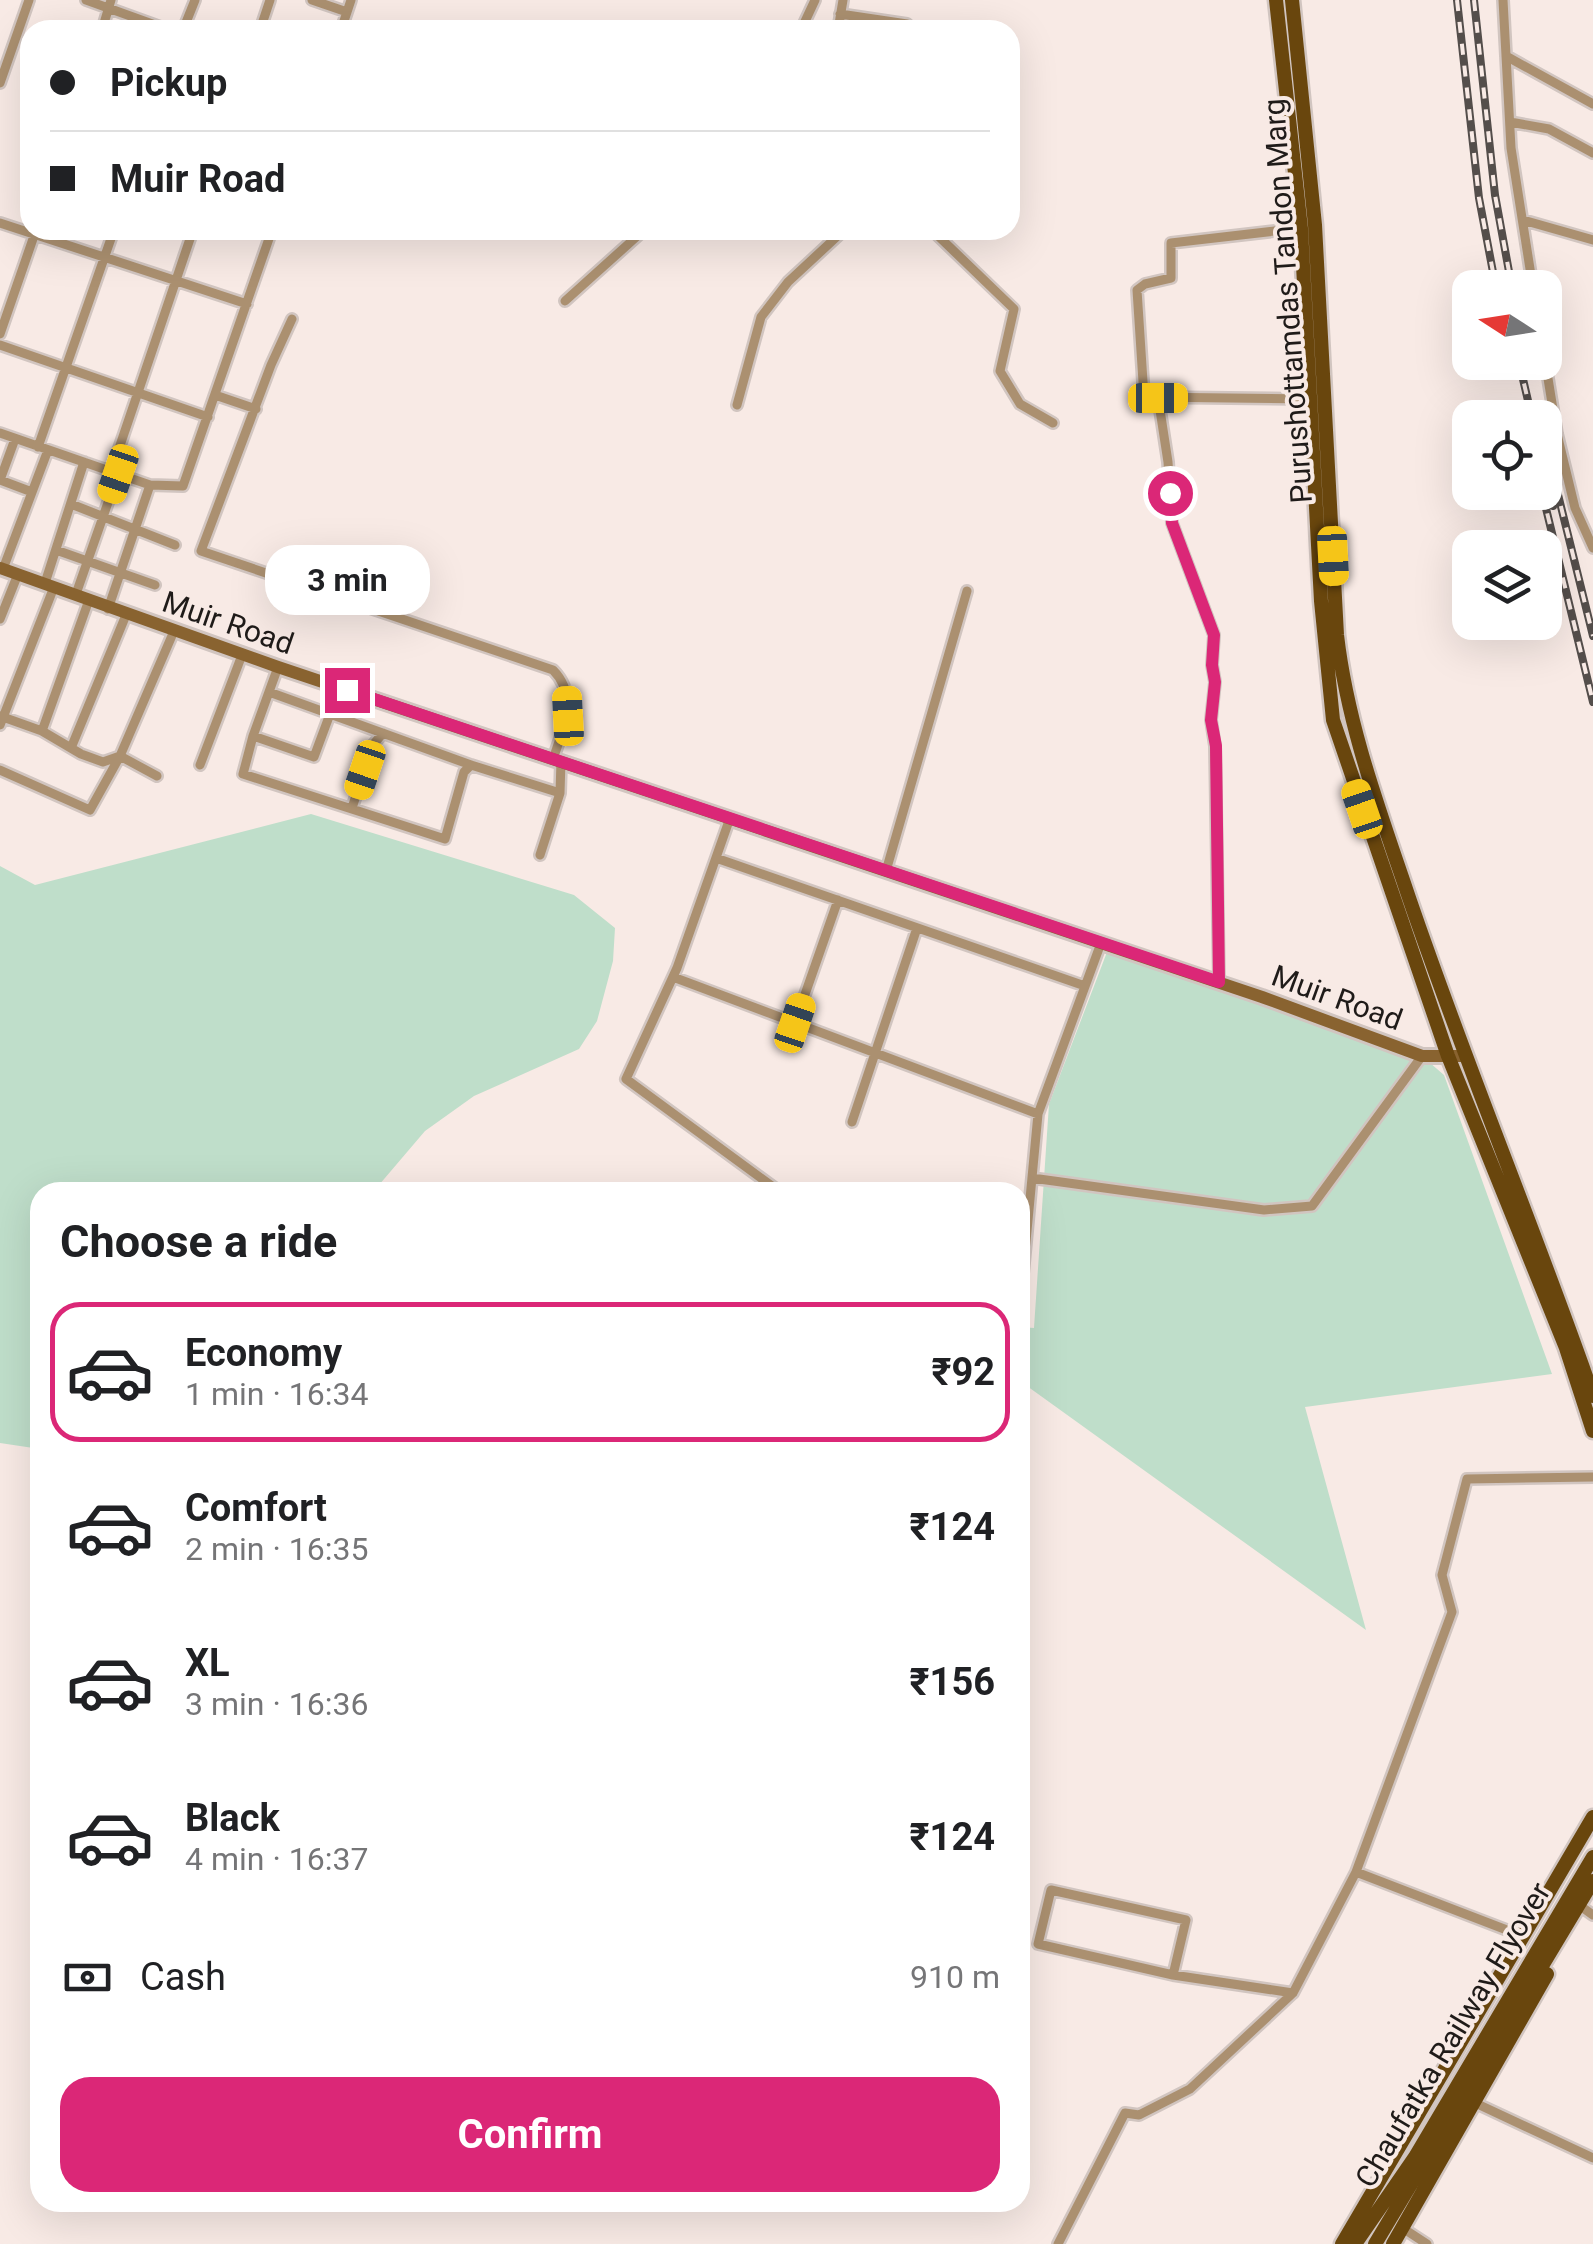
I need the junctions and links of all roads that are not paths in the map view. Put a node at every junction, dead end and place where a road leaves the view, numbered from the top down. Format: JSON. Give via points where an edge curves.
{"nodes":[{"id":1,"x":29,"y":0,"type":"edge"},
{"id":2,"x":86,"y":0,"type":"edge"},
{"id":3,"x":312,"y":0,"type":"edge"},
{"id":4,"x":352,"y":0,"type":"edge"},
{"id":5,"x":843,"y":0,"type":"edge"},
{"id":6,"x":1276,"y":0,"type":"edge"},
{"id":7,"x":1292,"y":0,"type":"edge"},
{"id":8,"x":1503,"y":0,"type":"edge"},
{"id":9,"x":110,"y":4,"type":"edge"},
{"id":10,"x":347,"y":12,"type":"junction"},
{"id":11,"x":840,"y":14,"type":"junction"},
{"id":12,"x":146,"y":20,"type":"edge"},
{"id":13,"x":344,"y":20,"type":"edge"},
{"id":14,"x":839,"y":20,"type":"edge"},
{"id":15,"x":880,"y":20,"type":"edge"},
{"id":16,"x":5,"y":50,"type":"edge"},
{"id":17,"x":1506,"y":56,"type":"junction"},
{"id":18,"x":0,"y":84,"type":"edge"},
{"id":19,"x":1593,"y":104,"type":"edge"},
{"id":20,"x":1510,"y":122,"type":"junction"},
{"id":21,"x":1593,"y":152,"type":"edge"},
{"id":22,"x":1523,"y":220,"type":"junction"},
{"id":23,"x":1301,"y":228,"type":"junction"},
{"id":24,"x":32,"y":240,"type":"edge"},
{"id":25,"x":57,"y":240,"type":"edge"},
{"id":26,"x":110,"y":240,"type":"edge"},
{"id":27,"x":189,"y":240,"type":"edge"},
{"id":28,"x":269,"y":240,"type":"edge"},
{"id":29,"x":633,"y":240,"type":"edge"},
{"id":30,"x":833,"y":240,"type":"edge"},
{"id":31,"x":943,"y":240,"type":"edge"},
{"id":32,"x":1593,"y":240,"type":"edge"},
{"id":33,"x":104,"y":257,"type":"junction"},
{"id":34,"x":1530,"y":270,"type":"edge"},
{"id":35,"x":176,"y":280,"type":"junction"},
{"id":36,"x":565,"y":301,"type":"dead end"},
{"id":37,"x":247,"y":304,"type":"junction"},
{"id":38,"x":292,"y":318,"type":"dead end"},
{"id":39,"x":0,"y":334,"type":"edge"},
{"id":40,"x":0,"y":345,"type":"edge"},
{"id":41,"x":66,"y":368,"type":"junction"},
{"id":42,"x":1548,"y":380,"type":"edge"},
{"id":43,"x":137,"y":393,"type":"junction"},
{"id":44,"x":215,"y":395,"type":"junction"},
{"id":45,"x":1158,"y":398,"type":"junction"},
{"id":46,"x":1310,"y":399,"type":"junction"},
{"id":47,"x":737,"y":406,"type":"dead end"},
{"id":48,"x":256,"y":409,"type":"junction"},
{"id":49,"x":208,"y":417,"type":"junction"},
{"id":50,"x":1054,"y":423,"type":"dead end"},
{"id":51,"x":0,"y":433,"type":"edge"},
{"id":52,"x":15,"y":438,"type":"junction"},
{"id":53,"x":43,"y":448,"type":"junction"},
{"id":54,"x":84,"y":462,"type":"junction"},
{"id":55,"x":114,"y":473,"type":"junction"},
{"id":56,"x":0,"y":480,"type":"edge"},
{"id":57,"x":150,"y":485,"type":"junction"},
{"id":58,"x":32,"y":492,"type":"junction"},
{"id":59,"x":70,"y":504,"type":"junction"},
{"id":60,"x":104,"y":515,"type":"junction"},
{"id":61,"x":136,"y":527,"type":"junction"},
{"id":62,"x":1590,"y":529,"type":"edge"},
{"id":63,"x":175,"y":544,"type":"dead end"},
{"id":64,"x":1593,"y":548,"type":"edge"},
{"id":65,"x":56,"y":550,"type":"junction"},
{"id":66,"x":87,"y":561,"type":"junction"},
{"id":67,"x":2,"y":568,"type":"edge"},
{"id":68,"x":120,"y":572,"type":"junction"},
{"id":69,"x":18,"y":574,"type":"junction"},
{"id":70,"x":156,"y":584,"type":"dead end"},
{"id":71,"x":49,"y":585,"type":"junction"},
{"id":72,"x":967,"y":591,"type":"dead end"},
{"id":73,"x":82,"y":597,"type":"junction"},
{"id":74,"x":108,"y":609,"type":"junction"},
{"id":75,"x":126,"y":615,"type":"junction"},
{"id":76,"x":0,"y":620,"type":"edge"},
{"id":77,"x":174,"y":631,"type":"junction"},
{"id":78,"x":242,"y":654,"type":"junction"},
{"id":79,"x":278,"y":667,"type":"junction"},
{"id":80,"x":269,"y":692,"type":"junction"},
{"id":81,"x":330,"y":714,"type":"junction"},
{"id":82,"x":1,"y":719,"type":"edge"},
{"id":83,"x":42,"y":731,"type":"junction"},
{"id":84,"x":383,"y":733,"type":"junction"},
{"id":85,"x":253,"y":736,"type":"junction"},
{"id":86,"x":71,"y":748,"type":"junction"},
{"id":87,"x":120,"y":756,"type":"junction"},
{"id":88,"x":557,"y":760,"type":"junction"},
{"id":89,"x":200,"y":765,"type":"dead end"},
{"id":90,"x":471,"y":766,"type":"junction"},
{"id":91,"x":0,"y":770,"type":"edge"},
{"id":92,"x":158,"y":776,"type":"dead end"},
{"id":93,"x":560,"y":793,"type":"junction"},
{"id":94,"x":352,"y":808,"type":"junction"},
{"id":95,"x":730,"y":818,"type":"junction"},
{"id":96,"x":540,"y":855,"type":"dead end"},
{"id":97,"x":716,"y":858,"type":"junction"},
{"id":98,"x":886,"y":871,"type":"junction"},
{"id":99,"x":838,"y":900,"type":"junction"},
{"id":100,"x":917,"y":928,"type":"junction"},
{"id":101,"x":1101,"y":943,"type":"junction"},
{"id":102,"x":673,"y":978,"type":"junction"},
{"id":103,"x":1219,"y":982,"type":"junction"},
{"id":104,"x":1085,"y":986,"type":"junction"},
{"id":105,"x":795,"y":1023,"type":"junction"},
{"id":106,"x":876,"y":1053,"type":"junction"},
{"id":107,"x":1422,"y":1056,"type":"junction"},
{"id":108,"x":1448,"y":1056,"type":"junction"},
{"id":109,"x":1466,"y":1056,"type":"junction"},
{"id":110,"x":1038,"y":1114,"type":"junction"},
{"id":111,"x":852,"y":1122,"type":"dead end"},
{"id":112,"x":1032,"y":1178,"type":"junction"},
{"id":113,"x":766,"y":1182,"type":"edge"},
{"id":114,"x":1030,"y":1199,"type":"edge"},
{"id":115,"x":1593,"y":1396,"type":"edge"},
{"id":116,"x":1593,"y":1431,"type":"edge"},
{"id":117,"x":1593,"y":1478,"type":"edge"},
{"id":118,"x":1593,"y":1817,"type":"edge"},
{"id":119,"x":1593,"y":1857,"type":"edge"},
{"id":120,"x":1356,"y":1872,"type":"junction"},
{"id":121,"x":1593,"y":1882,"type":"edge"},
{"id":122,"x":1593,"y":1896,"type":"edge"},
{"id":123,"x":1585,"y":1910,"type":"edge"},
{"id":124,"x":1525,"y":1937,"type":"junction"},
{"id":125,"x":1173,"y":1975,"type":"junction"},
{"id":126,"x":1293,"y":1993,"type":"junction"},
{"id":127,"x":1469,"y":2100,"type":"junction"},
{"id":128,"x":1593,"y":2158,"type":"edge"},
{"id":129,"x":1404,"y":2229,"type":"junction"},
{"id":130,"x":1357,"y":2243,"type":"edge"},
{"id":131,"x":1058,"y":2244,"type":"edge"},
{"id":132,"x":1342,"y":2244,"type":"edge"},
{"id":133,"x":1374,"y":2244,"type":"edge"},
{"id":134,"x":1394,"y":2244,"type":"edge"},
{"id":135,"x":1427,"y":2244,"type":"edge"}],
"edges":[{"from":1,"to":16,"type":"street"},
{"from":2,"to":9,"type":"street"},
{"from":3,"to":10,"type":"street"},
{"from":4,"to":10,"type":"street"},
{"from":5,"to":11,"type":"street"},
{"from":6,"to":23,"type":"main road"},
{"from":7,"to":109,"type":"main road","name":"Purushottamdas Tandon Marg","via":[[1315,225],[1345,697]]},
{"from":8,"to":17,"type":"street"},
{"from":9,"to":12,"type":"street"},
{"from":10,"to":13,"type":"street"},
{"from":11,"to":14,"type":"street"},
{"from":11,"to":15,"type":"street"},
{"from":16,"to":18,"type":"street"},
{"from":17,"to":19,"type":"street"},
{"from":17,"to":20,"type":"street"},
{"from":20,"to":21,"type":"street","via":[[1549,129]]},
{"from":20,"to":22,"type":"street"},
{"from":22,"to":32,"type":"street"},
{"from":22,"to":34,"type":"street"},
{"from":23,"to":45,"type":"street","via":[[1171,243],[1170,278],[1137,290],[1144,397]]},
{"from":23,"to":46,"type":"main road"},
{"from":24,"to":39,"type":"street"},
{"from":25,"to":33,"type":"street"},
{"from":26,"to":33,"type":"street"},
{"from":27,"to":35,"type":"street"},
{"from":28,"to":37,"type":"street"},
{"from":29,"to":36,"type":"street"},
{"from":30,"to":47,"type":"street","via":[[761,317]]},
{"from":31,"to":50,"type":"street","via":[[1014,308],[1000,371],[1020,404]]},
{"from":33,"to":35,"type":"street"},
{"from":33,"to":41,"type":"street"},
{"from":35,"to":37,"type":"street"},
{"from":35,"to":43,"type":"street"},
{"from":37,"to":44,"type":"street"},
{"from":38,"to":48,"type":"street"},
{"from":40,"to":41,"type":"street"},
{"from":41,"to":43,"type":"street"},
{"from":41,"to":53,"type":"street"},
{"from":42,"to":62,"type":"street","via":[[1574,508]]},
{"from":43,"to":49,"type":"street"},
{"from":43,"to":55,"type":"street"},
{"from":44,"to":48,"type":"street"},
{"from":44,"to":49,"type":"street"},
{"from":45,"to":46,"type":"street"},
{"from":45,"to":103,"type":"street","via":[[1172,523],[1214,635]]},
{"from":46,"to":108,"type":"main road","via":[[1333,720]]},
{"from":48,"to":88,"type":"street","via":[[201,551],[552,670],[566,695],[568,716]]},
{"from":49,"to":57,"type":"street","via":[[183,486]]},
{"from":51,"to":52,"type":"street"},
{"from":52,"to":53,"type":"street"},
{"from":52,"to":56,"type":"street"},
{"from":53,"to":54,"type":"street"},
{"from":53,"to":58,"type":"street"},
{"from":54,"to":55,"type":"street"},
{"from":54,"to":59,"type":"street"},
{"from":55,"to":57,"type":"street"},
{"from":55,"to":60,"type":"street"},
{"from":56,"to":58,"type":"street"},
{"from":57,"to":61,"type":"street"},
{"from":58,"to":67,"type":"street"},
{"from":59,"to":60,"type":"street"},
{"from":59,"to":65,"type":"street"},
{"from":60,"to":61,"type":"street"},
{"from":60,"to":66,"type":"street"},
{"from":61,"to":63,"type":"street"},
{"from":61,"to":68,"type":"street"},
{"from":62,"to":64,"type":"street"},
{"from":65,"to":66,"type":"street"},
{"from":65,"to":71,"type":"street"},
{"from":66,"to":68,"type":"street"},
{"from":66,"to":73,"type":"street"},
{"from":67,"to":69,"type":"main road","name":"Muir Road"},
{"from":68,"to":70,"type":"street"},
{"from":68,"to":74,"type":"street"},
{"from":69,"to":71,"type":"main road","name":"Muir Road"},
{"from":69,"to":76,"type":"street"},
{"from":71,"to":73,"type":"main road","name":"Muir Road"},
{"from":71,"to":82,"type":"street"},
{"from":72,"to":98,"type":"street"},
{"from":73,"to":74,"type":"main road","name":"Muir Road"},
{"from":73,"to":83,"type":"street"},
{"from":74,"to":75,"type":"main road","name":"Muir Road"},
{"from":75,"to":77,"type":"main road","name":"Muir Road"},
{"from":75,"to":86,"type":"street"},
{"from":77,"to":78,"type":"main road","name":"Muir Road"},
{"from":77,"to":87,"type":"street"},
{"from":78,"to":79,"type":"main road","name":"Muir Road"},
{"from":78,"to":89,"type":"street"},
{"from":79,"to":80,"type":"street"},
{"from":79,"to":88,"type":"main road","name":"Muir Road"},
{"from":80,"to":81,"type":"street"},
{"from":80,"to":85,"type":"street"},
{"from":81,"to":84,"type":"street"},
{"from":81,"to":85,"type":"street","via":[[314,757]]},
{"from":82,"to":83,"type":"street"},
{"from":83,"to":86,"type":"street"},
{"from":84,"to":90,"type":"street"},
{"from":84,"to":94,"type":"street","via":[[372,746]]},
{"from":85,"to":94,"type":"street","via":[[243,774]]},
{"from":86,"to":87,"type":"street","via":[[103,762]]},
{"from":87,"to":91,"type":"street","via":[[90,810]]},
{"from":87,"to":92,"type":"street"},
{"from":88,"to":93,"type":"street"},
{"from":88,"to":95,"type":"main road","name":"Muir Road"},
{"from":90,"to":93,"type":"street"},
{"from":90,"to":94,"type":"street","via":[[445,840]]},
{"from":93,"to":96,"type":"street"},
{"from":95,"to":97,"type":"street"},
{"from":95,"to":98,"type":"main road","name":"Muir Road"},
{"from":97,"to":99,"type":"street"},
{"from":97,"to":102,"type":"street"},
{"from":98,"to":101,"type":"main road","name":"Muir Road"},
{"from":99,"to":100,"type":"street"},
{"from":99,"to":105,"type":"street"},
{"from":100,"to":104,"type":"street"},
{"from":100,"to":106,"type":"street"},
{"from":101,"to":103,"type":"main road","name":"Muir Road"},
{"from":101,"to":104,"type":"street"},
{"from":102,"to":105,"type":"street"},
{"from":102,"to":113,"type":"street","via":[[626,1079]]},
{"from":103,"to":107,"type":"main road","name":"Muir Road"},
{"from":104,"to":110,"type":"street"},
{"from":105,"to":106,"type":"street"},
{"from":106,"to":110,"type":"street"},
{"from":106,"to":111,"type":"street"},
{"from":107,"to":108,"type":"main road","name":"Muir Road"},
{"from":107,"to":112,"type":"street","via":[[1312,1206],[1264,1210]]},
{"from":108,"to":109,"type":"main road","name":"Muir Road"},
{"from":108,"to":116,"type":"main road"},
{"from":109,"to":115,"type":"main road","name":"Purushottamdas Tandon Marg"},
{"from":110,"to":112,"type":"street"},
{"from":112,"to":114,"type":"street"},
{"from":117,"to":120,"type":"street","via":[[1467,1479],[1442,1574],[1452,1612]]},
{"from":118,"to":124,"type":"main road"},
{"from":119,"to":130,"type":"main road","name":"Chaufatka Railway Flyover"},
{"from":120,"to":124,"type":"street"},
{"from":120,"to":126,"type":"street"},
{"from":121,"to":123,"type":"main road"},
{"from":122,"to":123,"type":"main road"},
{"from":123,"to":127,"type":"main road"},
{"from":124,"to":132,"type":"main road"},
{"from":125,"to":125,"type":"street","via":[[1038,1944],[1050,1890],[1186,1920]]},
{"from":125,"to":126,"type":"street"},
{"from":126,"to":131,"type":"street","via":[[1190,2090],[1139,2115],[1126,2113]]},
{"from":127,"to":128,"type":"street"},
{"from":127,"to":129,"type":"main road"},
{"from":127,"to":133,"type":"main road"},
{"from":129,"to":134,"type":"main road"},
{"from":129,"to":135,"type":"street"}]}
